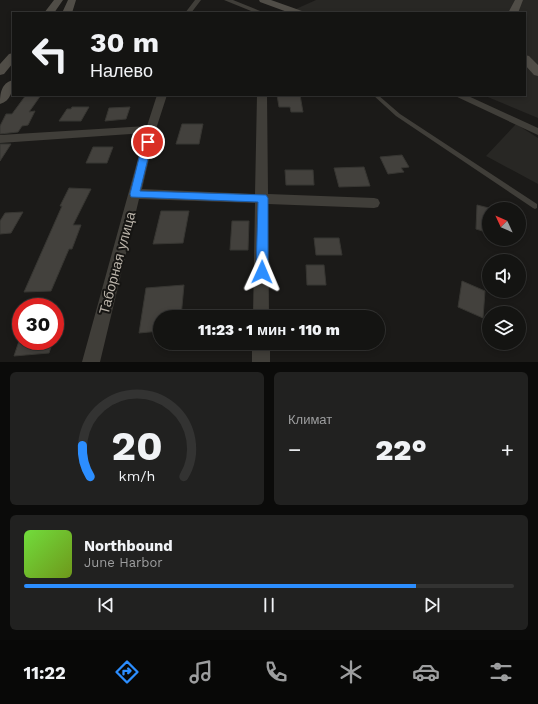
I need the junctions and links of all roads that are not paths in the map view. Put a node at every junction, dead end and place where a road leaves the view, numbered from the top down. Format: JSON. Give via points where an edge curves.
{"nodes":[{"id":1,"x":59,"y":0,"type":"edge"},
{"id":2,"x":72,"y":0,"type":"edge"},
{"id":3,"x":198,"y":0,"type":"edge"},
{"id":4,"x":227,"y":0,"type":"edge"},
{"id":5,"x":264,"y":0,"type":"edge"},
{"id":6,"x":519,"y":0,"type":"edge"},
{"id":7,"x":50,"y":12,"type":"edge"},
{"id":8,"x":67,"y":12,"type":"edge"},
{"id":9,"x":189,"y":12,"type":"edge"},
{"id":10,"x":259,"y":12,"type":"edge"},
{"id":11,"x":296,"y":12,"type":"edge"},
{"id":12,"x":514,"y":12,"type":"edge"},
{"id":13,"x":12,"y":57,"type":"edge"},
{"id":14,"x":526,"y":59,"type":"edge"},
{"id":15,"x":0,"y":71,"type":"edge"},
{"id":16,"x":538,"y":72,"type":"edge"},
{"id":17,"x":526,"y":78,"type":"edge"},
{"id":18,"x":538,"y":81,"type":"edge"},
{"id":19,"x":12,"y":85,"type":"edge"},
{"id":20,"x":162,"y":96,"type":"edge"},
{"id":21,"x":262,"y":96,"type":"edge"},
{"id":22,"x":376,"y":96,"type":"edge"},
{"id":23,"x":460,"y":96,"type":"edge"},
{"id":24,"x":0,"y":100,"type":"edge"},
{"id":25,"x":151,"y":129,"type":"junction"},
{"id":26,"x":538,"y":132,"type":"edge"},
{"id":27,"x":0,"y":139,"type":"edge"},
{"id":28,"x":135,"y":194,"type":"junction"},
{"id":29,"x":263,"y":198,"type":"junction"},
{"id":30,"x":374,"y":203,"type":"dead end"},
{"id":31,"x":535,"y":206,"type":"dead end"},
{"id":32,"x":261,"y":310,"type":"edge"},
{"id":33,"x":261,"y":350,"type":"edge"},
{"id":34,"x":91,"y":362,"type":"edge"},
{"id":35,"x":261,"y":362,"type":"edge"}],
"edges":[{"from":1,"to":7,"type":"street"},
{"from":2,"to":8,"type":"street"},
{"from":3,"to":9,"type":"street"},
{"from":4,"to":10,"type":"street"},
{"from":5,"to":11,"type":"street"},
{"from":6,"to":12,"type":"street"},
{"from":13,"to":15,"type":"street"},
{"from":14,"to":16,"type":"street"},
{"from":17,"to":18,"type":"street"},
{"from":19,"to":24,"type":"street"},
{"from":20,"to":25,"type":"street","name":"Таборная улица"},
{"from":21,"to":29,"type":"street"},
{"from":22,"to":31,"type":"lane","via":[[398,115]]},
{"from":23,"to":26,"type":"street"},
{"from":25,"to":27,"type":"street"},
{"from":25,"to":28,"type":"street","name":"Таборная улица"},
{"from":28,"to":29,"type":"street"},
{"from":28,"to":34,"type":"street","name":"Таборная улица"},
{"from":29,"to":30,"type":"street"},
{"from":29,"to":32,"type":"street"},
{"from":33,"to":35,"type":"street"}]}
